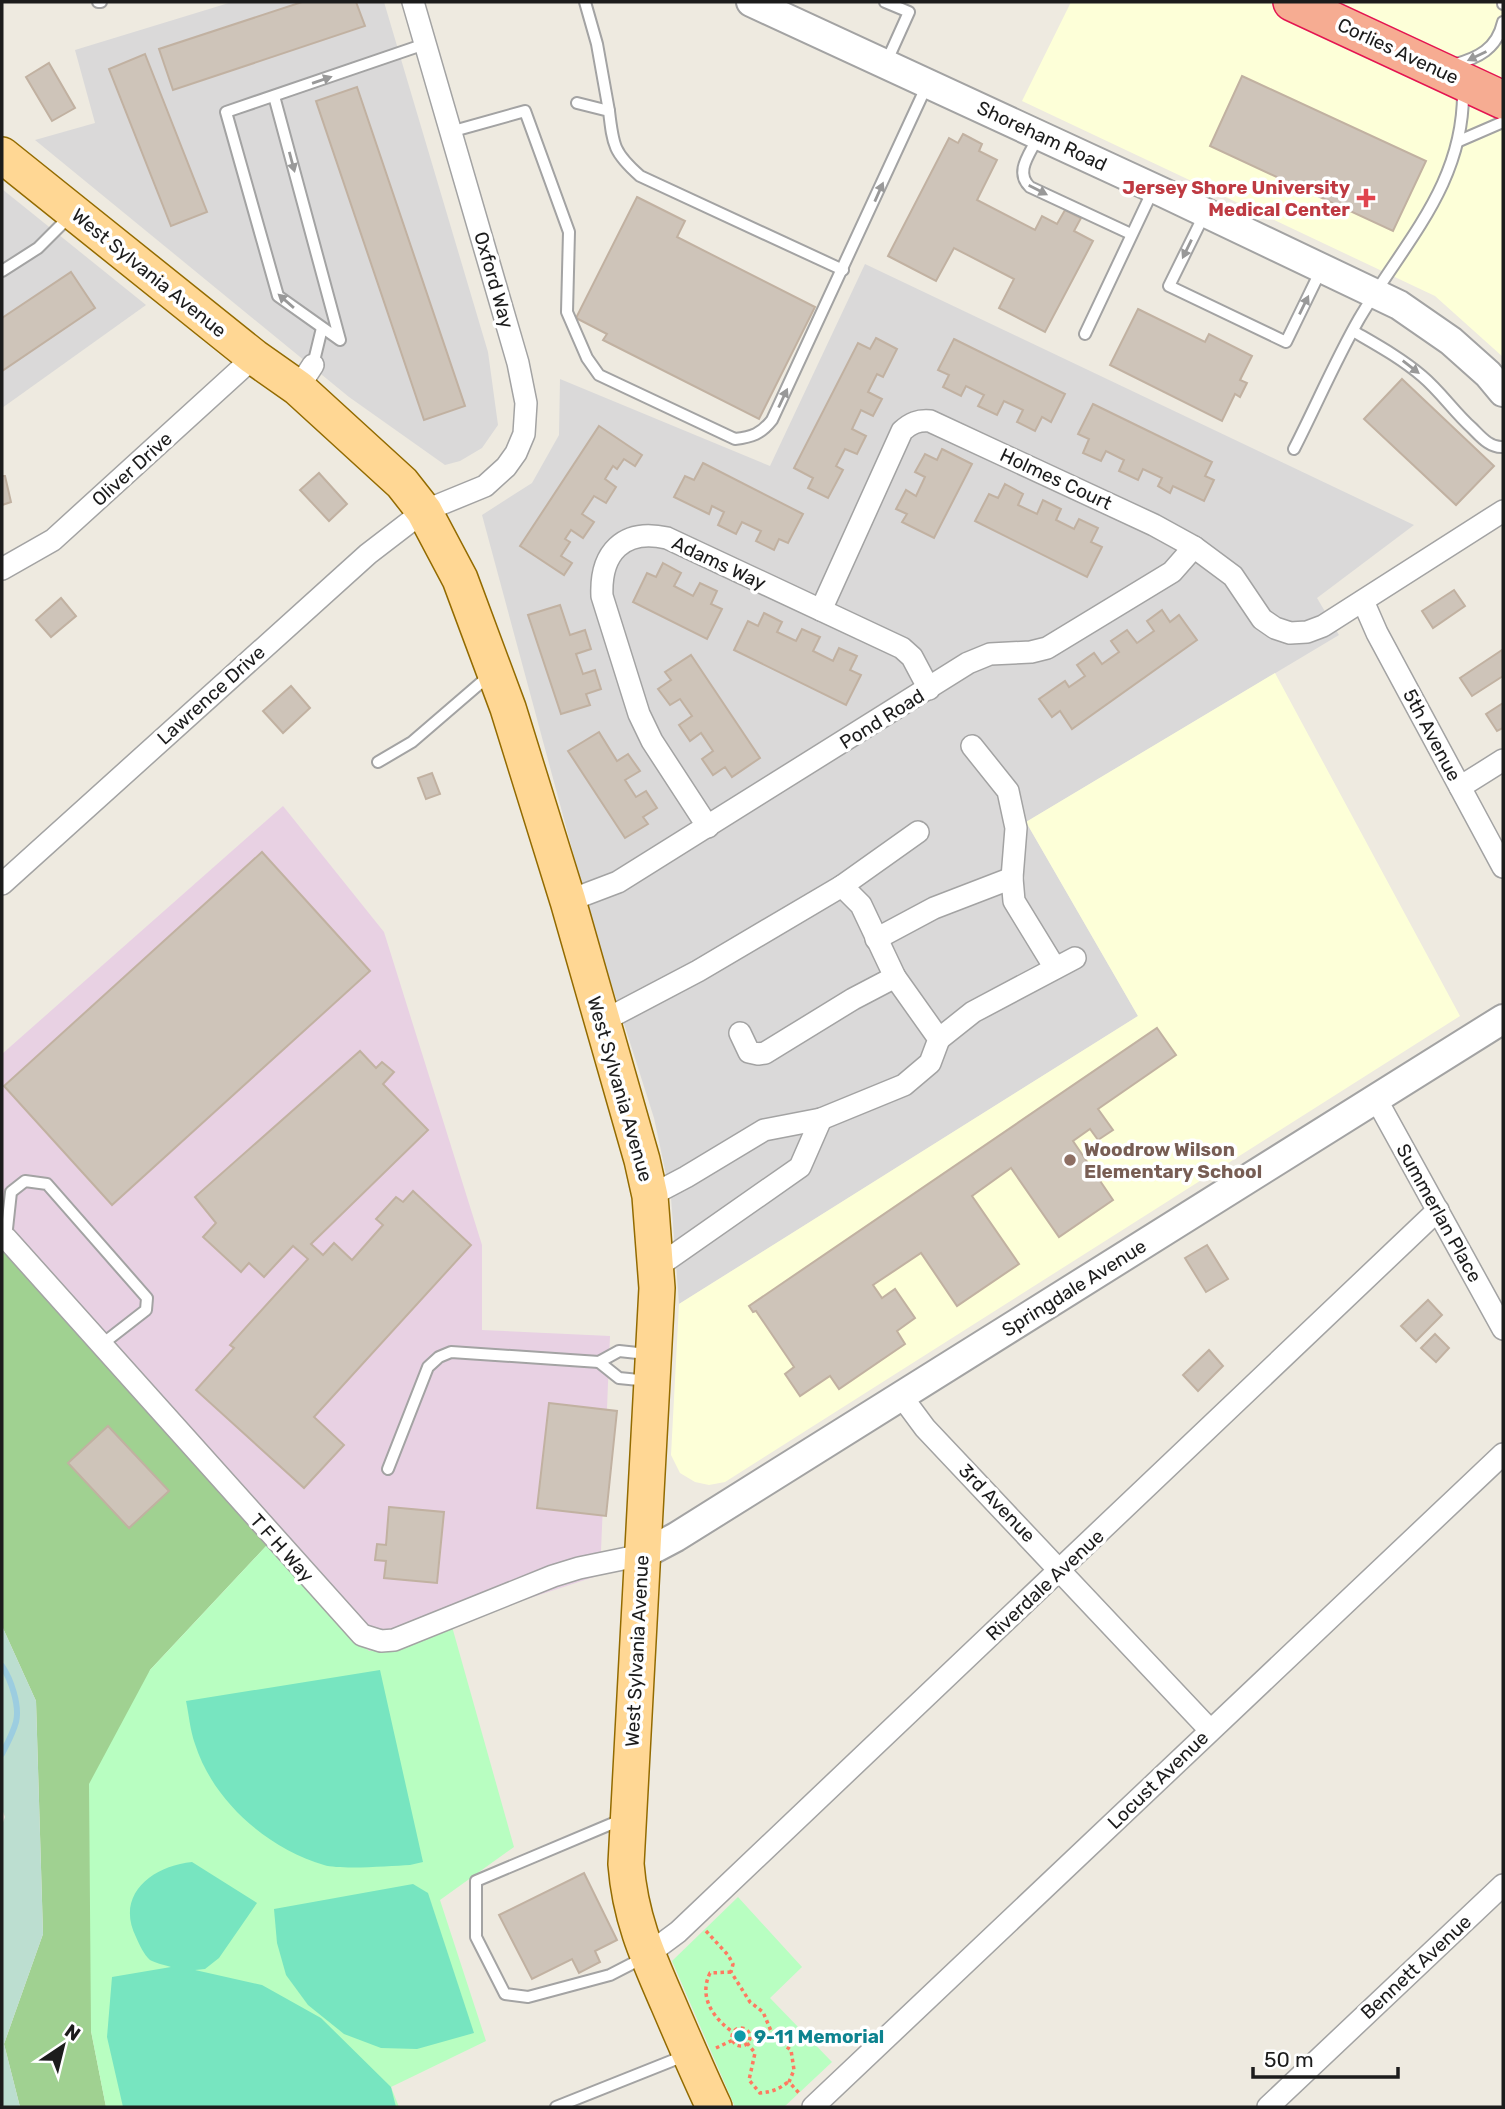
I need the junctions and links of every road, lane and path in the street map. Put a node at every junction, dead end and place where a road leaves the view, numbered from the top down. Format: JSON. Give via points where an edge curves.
{"nodes":[{"id":1,"x":412,"y":2,"type":"edge"},
{"id":2,"x":586,"y":2,"type":"edge"},
{"id":3,"x":886,"y":2,"type":"edge"},
{"id":4,"x":1292,"y":2,"type":"edge"},
{"id":5,"x":760,"y":4,"type":"edge"},
{"id":6,"x":1503,"y":23,"type":"edge"},
{"id":7,"x":425,"y":44,"type":"junction"},
{"id":8,"x":886,"y":63,"type":"junction"},
{"id":9,"x":1449,"y":75,"type":"junction"},
{"id":10,"x":928,"y":83,"type":"junction"},
{"id":11,"x":274,"y":96,"type":"junction"},
{"id":12,"x":1503,"y":100,"type":"edge"},
{"id":13,"x":577,"y":103,"type":"dead end"},
{"id":14,"x":609,"y":111,"type":"junction"},
{"id":15,"x":1503,"y":122,"type":"edge"},
{"id":16,"x":450,"y":132,"type":"junction"},
{"id":17,"x":1039,"y":134,"type":"junction"},
{"id":18,"x":1459,"y":141,"type":"junction"},
{"id":19,"x":2,"y":155,"type":"edge"},
{"id":20,"x":1154,"y":188,"type":"junction"},
{"id":21,"x":1205,"y":212,"type":"junction"},
{"id":22,"x":73,"y":213,"type":"junction"},
{"id":23,"x":1131,"y":233,"type":"junction"},
{"id":24,"x":1322,"y":267,"type":"junction"},
{"id":25,"x":843,"y":270,"type":"junction"},
{"id":26,"x":2,"y":271,"type":"edge"},
{"id":27,"x":1375,"y":293,"type":"junction"},
{"id":28,"x":322,"y":328,"type":"junction"},
{"id":29,"x":1353,"y":331,"type":"junction"},
{"id":30,"x":1085,"y":334,"type":"dead end"},
{"id":31,"x":254,"y":357,"type":"junction"},
{"id":32,"x":305,"y":377,"type":"junction"},
{"id":33,"x":1503,"y":392,"type":"edge"},
{"id":34,"x":1503,"y":447,"type":"edge"},
{"id":35,"x":1294,"y":449,"type":"dead end"},
{"id":36,"x":424,"y":511,"type":"junction"},
{"id":37,"x":1503,"y":511,"type":"edge"},
{"id":38,"x":1194,"y":547,"type":"junction"},
{"id":39,"x":3,"y":567,"type":"edge"},
{"id":40,"x":1363,"y":601,"type":"junction"},
{"id":41,"x":821,"y":610,"type":"junction"},
{"id":42,"x":495,"y":671,"type":"junction"},
{"id":43,"x":929,"y":689,"type":"junction"},
{"id":44,"x":972,"y":746,"type":"dead end"},
{"id":45,"x":1503,"y":760,"type":"edge"},
{"id":46,"x":378,"y":762,"type":"dead end"},
{"id":47,"x":1460,"y":787,"type":"junction"},
{"id":48,"x":708,"y":827,"type":"junction"},
{"id":49,"x":918,"y":832,"type":"dead end"},
{"id":50,"x":1503,"y":867,"type":"edge"},
{"id":51,"x":1012,"y":878,"type":"junction"},
{"id":52,"x":2,"y":884,"type":"edge"},
{"id":53,"x":842,"y":886,"type":"junction"},
{"id":54,"x":568,"y":901,"type":"junction"},
{"id":55,"x":876,"y":939,"type":"junction"},
{"id":56,"x":1075,"y":958,"type":"dead end"},
{"id":57,"x":1055,"y":968,"type":"junction"},
{"id":58,"x":895,"y":977,"type":"junction"},
{"id":59,"x":1503,"y":1019,"type":"edge"},
{"id":60,"x":601,"y":1022,"type":"junction"},
{"id":61,"x":740,"y":1033,"type":"dead end"},
{"id":62,"x":939,"y":1038,"type":"junction"},
{"id":63,"x":1375,"y":1097,"type":"junction"},
{"id":64,"x":821,"y":1119,"type":"junction"},
{"id":65,"x":650,"y":1196,"type":"junction"},
{"id":66,"x":1438,"y":1210,"type":"junction"},
{"id":67,"x":6,"y":1238,"type":"joint"},
{"id":68,"x":657,"y":1268,"type":"junction"},
{"id":69,"x":1503,"y":1329,"type":"edge"},
{"id":70,"x":101,"y":1345,"type":"junction"},
{"id":71,"x":599,"y":1362,"type":"junction"},
{"id":72,"x":653,"y":1368,"type":"junction"},
{"id":73,"x":902,"y":1396,"type":"junction"},
{"id":74,"x":1503,"y":1454,"type":"edge"},
{"id":75,"x":388,"y":1469,"type":"dead end"},
{"id":76,"x":642,"y":1555,"type":"junction"},
{"id":77,"x":1060,"y":1570,"type":"junction"},
{"id":78,"x":1210,"y":1730,"type":"junction"},
{"id":79,"x":629,"y":1817,"type":"junction"},
{"id":80,"x":1503,"y":1885,"type":"edge"},
{"id":81,"x":704,"y":1929,"type":"dead end"},
{"id":82,"x":647,"y":1955,"type":"junction"},
{"id":83,"x":731,"y":1972,"type":"junction"},
{"id":84,"x":734,"y":2032,"type":"junction"},
{"id":85,"x":733,"y":2040,"type":"junction"},
{"id":86,"x":747,"y":2043,"type":"junction"},
{"id":87,"x":699,"y":2052,"type":"junction"},
{"id":88,"x":789,"y":2082,"type":"junction"},
{"id":89,"x":807,"y":2101,"type":"edge"},
{"id":90,"x":556,"y":2107,"type":"edge"},
{"id":91,"x":714,"y":2107,"type":"edge"},
{"id":92,"x":1268,"y":2107,"type":"edge"}],
"edges":[{"from":1,"to":7,"type":"street","name":"Oxford Way"},
{"from":2,"to":14,"type":"lane"},
{"from":3,"to":8,"type":"lane","via":[[909,12]]},
{"from":4,"to":9,"type":"highway","name":"Corlies Avenue"},
{"from":5,"to":8,"type":"street","name":"Shoreham Road"},
{"from":6,"to":9,"type":"lane","one_way":true,"via":[[1487,51],[1456,65]]},
{"from":11,"to":7,"type":"lane","one_way":true},
{"from":7,"to":16,"type":"street","name":"Oxford Way"},
{"from":8,"to":10,"type":"street","name":"Shoreham Road"},
{"from":9,"to":12,"type":"highway","name":"Corlies Avenue"},
{"from":9,"to":18,"type":"lane","via":[[1464,113]]},
{"from":10,"to":17,"type":"street","name":"Shoreham Road"},
{"from":25,"to":10,"type":"lane","one_way":true},
{"from":11,"to":28,"type":"lane","one_way":true,"via":[[340,340]]},
{"from":28,"to":11,"type":"lane","one_way":true,"via":[[278,296],[226,112]]},
{"from":13,"to":14,"type":"lane"},
{"from":14,"to":25,"type":"lane","via":[[620,159],[640,176]]},
{"from":15,"to":18,"type":"lane"},
{"from":16,"to":25,"type":"lane","one_way":true,"via":[[525,111],[569,232],[567,312],[587,358],[599,375],[735,439],[763,432],[772,420]]},
{"from":16,"to":36,"type":"street","name":"Oxford Way","via":[[519,363],[526,403],[524,434],[506,467],[485,486]]},
{"from":17,"to":20,"type":"street","name":"Shoreham Road"},
{"from":17,"to":23,"type":"lane","one_way":true,"via":[[1021,172],[1023,180]]},
{"from":18,"to":27,"type":"lane","via":[[1437,196]]},
{"from":19,"to":22,"type":"main road","name":"West Sylvania Avenue"},
{"from":20,"to":21,"type":"street","name":"Shoreham Road"},
{"from":20,"to":23,"type":"lane"},
{"from":21,"to":24,"type":"street","name":"Shoreham Road"},
{"from":21,"to":24,"type":"lane","one_way":true,"via":[[1169,286],[1286,342]]},
{"from":22,"to":26,"type":"lane","via":[[38,248]]},
{"from":22,"to":31,"type":"main road","name":"West Sylvania Avenue"},
{"from":23,"to":30,"type":"lane"},
{"from":24,"to":27,"type":"street","name":"Shoreham Road"},
{"from":27,"to":29,"type":"lane"},
{"from":27,"to":33,"type":"street","name":"Shoreham Road","via":[[1451,341]]},
{"from":28,"to":32,"type":"lane"},
{"from":29,"to":34,"type":"lane","one_way":true,"via":[[1400,359],[1486,441],[1495,448]]},
{"from":29,"to":35,"type":"lane"},
{"from":31,"to":32,"type":"main road","name":"West Sylvania Avenue"},
{"from":31,"to":39,"type":"street","name":"Oliver Drive","via":[[53,540]]},
{"from":32,"to":36,"type":"main road","name":"West Sylvania Avenue"},
{"from":36,"to":42,"type":"main road","name":"West Sylvania Avenue","via":[[452,560]]},
{"from":36,"to":52,"type":"street","name":"Lawrence Drive","via":[[368,554]]},
{"from":37,"to":40,"type":"street","name":"Holmes Court"},
{"from":38,"to":40,"type":"street","name":"Holmes Court","via":[[1233,576],[1262,619],[1290,633],[1323,626]]},
{"from":38,"to":41,"type":"street","name":"Holmes Court","via":[[920,420],[902,430]]},
{"from":38,"to":43,"type":"street","name":"Pond Road","via":[[1172,572],[1047,648],[977,658]]},
{"from":40,"to":47,"type":"street","name":"5th Avenue"},
{"from":41,"to":43,"type":"street","name":"Adams Way","via":[[902,648]]},
{"from":41,"to":48,"type":"street","name":"Adams Way","via":[[654,535],[624,542],[605,566],[603,596],[639,714]]},
{"from":42,"to":46,"type":"lane","via":[[412,742]]},
{"from":42,"to":54,"type":"main road","name":"West Sylvania Avenue"},
{"from":43,"to":48,"type":"street","name":"Pond Road"},
{"from":44,"to":51,"type":"street","via":[[1008,791],[1016,828]]},
{"from":45,"to":47,"type":"street"},
{"from":47,"to":50,"type":"street","name":"5th Avenue"},
{"from":48,"to":54,"type":"street","name":"Pond Road","via":[[618,882]]},
{"from":49,"to":53,"type":"street"},
{"from":51,"to":55,"type":"street","via":[[934,908]]},
{"from":51,"to":57,"type":"street","via":[[1014,901]]},
{"from":53,"to":55,"type":"street","via":[[861,905]]},
{"from":53,"to":60,"type":"street"},
{"from":54,"to":60,"type":"main road","name":"West Sylvania Avenue"},
{"from":55,"to":58,"type":"street"},
{"from":56,"to":57,"type":"street"},
{"from":57,"to":62,"type":"street","via":[[973,1012]]},
{"from":58,"to":61,"type":"street","via":[[765,1053],[750,1052]]},
{"from":58,"to":62,"type":"street"},
{"from":59,"to":63,"type":"street","name":"Springdale Avenue"},
{"from":60,"to":65,"type":"main road","name":"West Sylvania Avenue"},
{"from":62,"to":64,"type":"street","via":[[930,1063],[904,1085]]},
{"from":63,"to":66,"type":"street","name":"Summerlan Place"},
{"from":63,"to":73,"type":"street","name":"Springdale Avenue"},
{"from":64,"to":65,"type":"street","via":[[764,1130]]},
{"from":64,"to":68,"type":"street","via":[[800,1167]]},
{"from":65,"to":68,"type":"main road","name":"West Sylvania Avenue"},
{"from":66,"to":69,"type":"street","name":"Summerlan Place"},
{"from":66,"to":77,"type":"street","name":"Riverdale Avenue"},
{"from":67,"to":70,"type":"street","name":"T F H Way"},
{"from":67,"to":70,"type":"lane","via":[[11,1192],[25,1181],[47,1184],[146,1298],[146,1310]]},
{"from":68,"to":72,"type":"main road","name":"West Sylvania Avenue"},
{"from":70,"to":76,"type":"street","name":"T F H Way","via":[[355,1629],[368,1638],[394,1640],[553,1576]]},
{"from":71,"to":72,"type":"lane","via":[[619,1351]]},
{"from":71,"to":72,"type":"lane","via":[[619,1378]]},
{"from":71,"to":75,"type":"lane","via":[[451,1353],[439,1357],[428,1367]]},
{"from":72,"to":76,"type":"main road","name":"West Sylvania Avenue"},
{"from":73,"to":76,"type":"street","name":"Springdale Avenue"},
{"from":73,"to":77,"type":"street","name":"3rd Avenue","via":[[925,1428]]},
{"from":74,"to":78,"type":"street","name":"Locust Avenue"},
{"from":76,"to":79,"type":"main road","name":"West Sylvania Avenue"},
{"from":77,"to":78,"type":"street","name":"3rd Avenue"},
{"from":77,"to":82,"type":"street","name":"Riverdale Avenue","via":[[678,1933]]},
{"from":78,"to":89,"type":"street","name":"Locust Avenue"},
{"from":79,"to":82,"type":"main road","name":"West Sylvania Avenue","via":[[628,1891]]},
{"from":79,"to":82,"type":"lane","via":[[476,1881],[476,1937],[505,1994],[528,1997],[610,1975]]},
{"from":80,"to":92,"type":"street","name":"Bennett Avenue"},
{"from":81,"to":83,"type":"path","via":[[728,1955]]},
{"from":82,"to":87,"type":"main road","name":"West Sylvania Avenue"},
{"from":83,"to":84,"type":"path","via":[[710,1973],[706,1992],[714,2016]]},
{"from":83,"to":88,"type":"path","via":[[750,2002],[763,2012],[774,2038],[791,2050],[794,2070]]},
{"from":84,"to":85,"type":"path"},
{"from":84,"to":86,"type":"path","via":[[747,2030]]},
{"from":85,"to":86,"type":"path","via":[[739,2045]]},
{"from":85,"to":87,"type":"path"},
{"from":86,"to":88,"type":"path","via":[[755,2053],[749,2080],[753,2087],[768,2092]]},
{"from":87,"to":90,"type":"lane"},
{"from":87,"to":91,"type":"main road","name":"West Sylvania Avenue"},
{"from":88,"to":89,"type":"path"}]}
